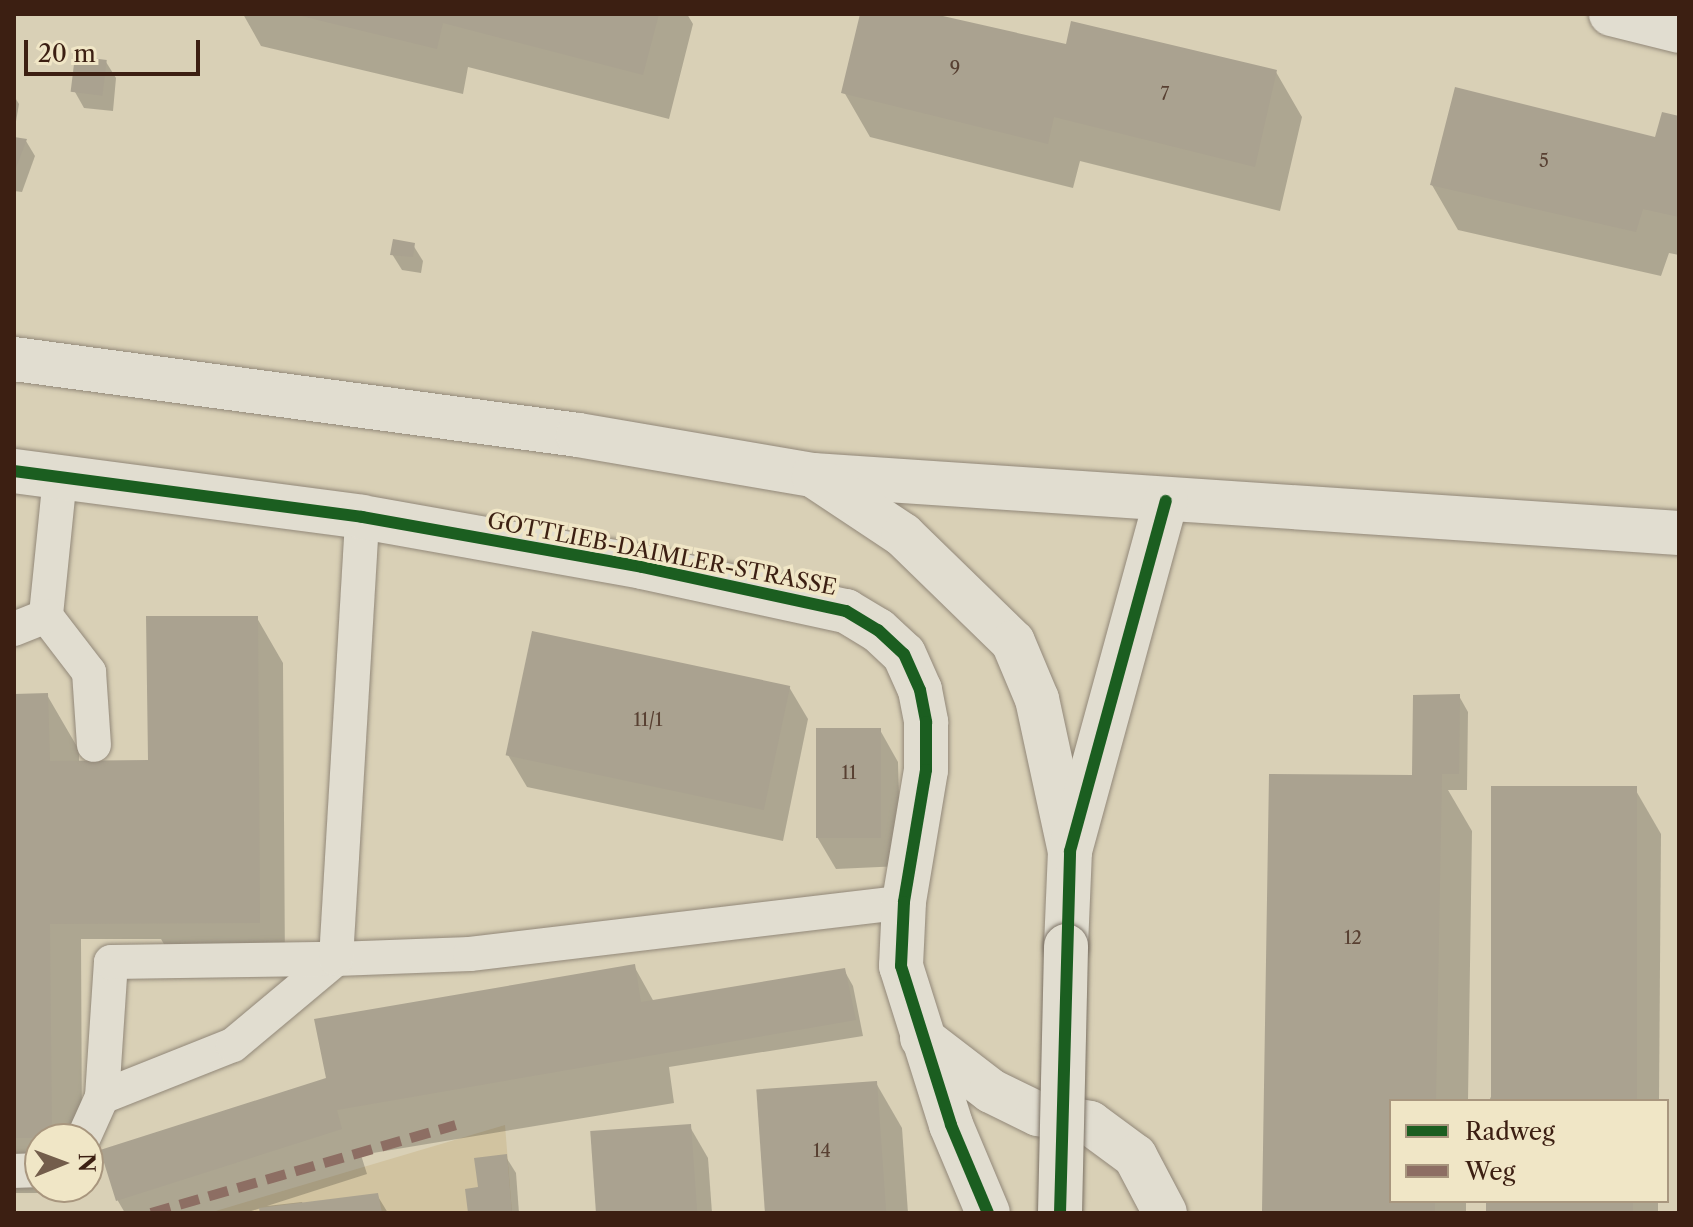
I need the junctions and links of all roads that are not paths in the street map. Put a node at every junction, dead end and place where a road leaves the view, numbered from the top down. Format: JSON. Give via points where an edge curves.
{"nodes":[{"id":1,"x":1611,"y":14,"type":"edge"},
{"id":2,"x":1679,"y":31,"type":"edge"},
{"id":3,"x":14,"y":359,"type":"edge"},
{"id":4,"x":14,"y":471,"type":"edge"},
{"id":5,"x":813,"y":475,"type":"junction"},
{"id":6,"x":60,"y":477,"type":"junction"},
{"id":7,"x":1166,"y":501,"type":"junction"},
{"id":8,"x":362,"y":517,"type":"junction"},
{"id":9,"x":1679,"y":533,"type":"edge"},
{"id":10,"x":46,"y":616,"type":"junction"},
{"id":11,"x":14,"y":629,"type":"edge"},
{"id":12,"x":94,"y":745,"type":"dead end"},
{"id":13,"x":1070,"y":851,"type":"junction"},
{"id":14,"x":904,"y":902,"type":"junction"},
{"id":15,"x":336,"y":959,"type":"junction"},
{"id":16,"x":922,"y":1038,"type":"junction"},
{"id":17,"x":102,"y":1097,"type":"junction"},
{"id":18,"x":90,"y":1123,"type":"edge"},
{"id":19,"x":988,"y":1213,"type":"edge"},
{"id":20,"x":1060,"y":1213,"type":"edge"},
{"id":21,"x":1165,"y":1213,"type":"edge"}],
"edges":[{"from":1,"to":2,"type":"street"},
{"from":3,"to":5,"type":"street","via":[[546,430]]},
{"from":4,"to":6,"type":"street","name":"GOTTLIEB-DAIMLER-STRASSE"},
{"from":5,"to":7,"type":"street"},
{"from":5,"to":13,"type":"street","via":[[903,535],[1013,642],[1037,699]]},
{"from":6,"to":8,"type":"street","name":"GOTTLIEB-DAIMLER-STRASSE"},
{"from":6,"to":10,"type":"lane"},
{"from":7,"to":9,"type":"street"},
{"from":7,"to":13,"type":"street"},
{"from":8,"to":14,"type":"street","name":"GOTTLIEB-DAIMLER-STRASSE","via":[[642,567],[846,611],[878,630],[904,654],[920,690],[926,722],[926,770]]},
{"from":8,"to":15,"type":"lane"},
{"from":10,"to":11,"type":"lane"},
{"from":10,"to":12,"type":"lane","via":[[89,672]]},
{"from":13,"to":20,"type":"street","bridge":true},
{"from":14,"to":15,"type":"lane","via":[[470,954]]},
{"from":14,"to":16,"type":"street","name":"GOTTLIEB-DAIMLER-STRASSE","via":[[901,966]]},
{"from":15,"to":17,"type":"lane","via":[[233,1045]]},
{"from":15,"to":17,"type":"lane","via":[[111,962]]},
{"from":16,"to":19,"type":"street","name":"GOTTLIEB-DAIMLER-STRASSE"},
{"from":16,"to":21,"type":"street","via":[[991,1091],[1038,1114],[1090,1123],[1135,1156]]},
{"from":17,"to":18,"type":"lane"}]}
